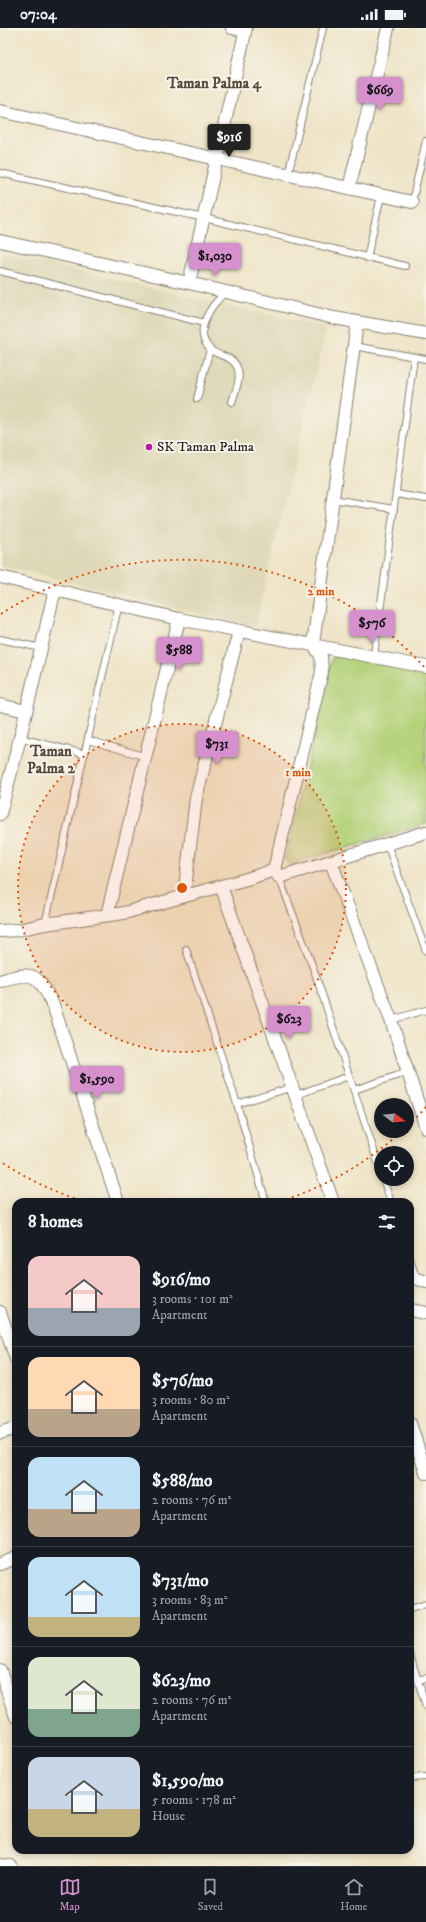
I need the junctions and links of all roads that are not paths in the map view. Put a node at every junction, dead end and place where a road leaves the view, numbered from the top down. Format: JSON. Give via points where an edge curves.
{"nodes":[{"id":1,"x":232,"y":28,"type":"edge"},
{"id":2,"x":323,"y":28,"type":"edge"},
{"id":3,"x":388,"y":28,"type":"edge"},
{"id":4,"x":246,"y":29,"type":"edge"},
{"id":5,"x":0,"y":111,"type":"edge"},
{"id":6,"x":426,"y":141,"type":"edge"},
{"id":7,"x":217,"y":159,"type":"junction"},
{"id":8,"x":0,"y":173,"type":"edge"},
{"id":9,"x":288,"y":175,"type":"junction"},
{"id":10,"x":349,"y":188,"type":"junction"},
{"id":11,"x":381,"y":196,"type":"junction"},
{"id":12,"x":412,"y":202,"type":"joint"},
{"id":13,"x":204,"y":218,"type":"junction"},
{"id":14,"x":0,"y":241,"type":"edge"},
{"id":15,"x":367,"y":258,"type":"junction"},
{"id":16,"x":405,"y":266,"type":"dead end"},
{"id":17,"x":0,"y":271,"type":"edge"},
{"id":18,"x":189,"y":283,"type":"junction"},
{"id":19,"x":226,"y":292,"type":"junction"},
{"id":20,"x":204,"y":322,"type":"junction"},
{"id":21,"x":357,"y":323,"type":"junction"},
{"id":22,"x":426,"y":334,"type":"edge"},
{"id":23,"x":354,"y":346,"type":"junction"},
{"id":24,"x":210,"y":349,"type":"junction"},
{"id":25,"x":414,"y":357,"type":"junction"},
{"id":26,"x":426,"y":359,"type":"edge"},
{"id":27,"x":196,"y":399,"type":"dead end"},
{"id":28,"x":232,"y":402,"type":"dead end"},
{"id":29,"x":396,"y":494,"type":"junction"},
{"id":30,"x":333,"y":499,"type":"junction"},
{"id":31,"x":426,"y":499,"type":"edge"},
{"id":32,"x":394,"y":509,"type":"junction"},
{"id":33,"x":0,"y":577,"type":"edge"},
{"id":34,"x":55,"y":589,"type":"junction"},
{"id":35,"x":119,"y":604,"type":"junction"},
{"id":36,"x":179,"y":619,"type":"junction"},
{"id":37,"x":238,"y":631,"type":"junction"},
{"id":38,"x":0,"y":639,"type":"edge"},
{"id":39,"x":313,"y":644,"type":"junction"},
{"id":40,"x":42,"y":648,"type":"junction"},
{"id":41,"x":374,"y":656,"type":"junction"},
{"id":42,"x":426,"y":667,"type":"edge"},
{"id":43,"x":0,"y":705,"type":"edge"},
{"id":44,"x":26,"y":711,"type":"junction"},
{"id":45,"x":20,"y":738,"type":"junction"},
{"id":46,"x":88,"y":740,"type":"junction"},
{"id":47,"x":85,"y":754,"type":"junction"},
{"id":48,"x":147,"y":756,"type":"junction"},
{"id":49,"x":0,"y":814,"type":"edge"},
{"id":50,"x":426,"y":832,"type":"edge"},
{"id":51,"x":387,"y":844,"type":"junction"},
{"id":52,"x":331,"y":862,"type":"junction"},
{"id":53,"x":277,"y":874,"type":"junction"},
{"id":54,"x":221,"y":886,"type":"junction"},
{"id":55,"x":184,"y":896,"type":"junction"},
{"id":56,"x":107,"y":915,"type":"junction"},
{"id":57,"x":45,"y":924,"type":"junction"},
{"id":58,"x":0,"y":931,"type":"edge"},
{"id":59,"x":186,"y":949,"type":"dead end"},
{"id":60,"x":426,"y":951,"type":"edge"},
{"id":61,"x":0,"y":980,"type":"edge"},
{"id":62,"x":426,"y":1010,"type":"edge"},
{"id":63,"x":391,"y":1020,"type":"junction"},
{"id":64,"x":408,"y":1072,"type":"junction"},
{"id":65,"x":349,"y":1076,"type":"junction"},
{"id":66,"x":354,"y":1090,"type":"junction"},
{"id":67,"x":294,"y":1091,"type":"junction"},
{"id":68,"x":237,"y":1104,"type":"junction"},
{"id":69,"x":426,"y":1128,"type":"edge"},
{"id":70,"x":374,"y":1151,"type":"edge"},
{"id":71,"x":385,"y":1186,"type":"edge"},
{"id":72,"x":117,"y":1198,"type":"edge"},
{"id":73,"x":265,"y":1198,"type":"edge"},
{"id":74,"x":331,"y":1198,"type":"edge"},
{"id":75,"x":390,"y":1198,"type":"edge"},
{"id":76,"x":414,"y":1311,"type":"edge"},
{"id":77,"x":0,"y":1312,"type":"edge"},
{"id":78,"x":426,"y":1313,"type":"edge"},
{"id":79,"x":12,"y":1347,"type":"edge"},
{"id":80,"x":12,"y":1429,"type":"edge"},
{"id":81,"x":0,"y":1433,"type":"edge"},
{"id":82,"x":414,"y":1435,"type":"edge"},
{"id":83,"x":426,"y":1472,"type":"edge"},
{"id":84,"x":12,"y":1560,"type":"edge"},
{"id":85,"x":0,"y":1564,"type":"edge"},
{"id":86,"x":426,"y":1604,"type":"edge"},
{"id":87,"x":414,"y":1608,"type":"edge"},
{"id":88,"x":414,"y":1668,"type":"edge"},
{"id":89,"x":0,"y":1670,"type":"edge"},
{"id":90,"x":426,"y":1678,"type":"edge"},
{"id":91,"x":418,"y":1680,"type":"junction"},
{"id":92,"x":12,"y":1705,"type":"edge"},
{"id":93,"x":426,"y":1706,"type":"edge"},
{"id":94,"x":426,"y":1777,"type":"edge"},
{"id":95,"x":414,"y":1778,"type":"edge"},
{"id":96,"x":0,"y":1865,"type":"edge"},
{"id":97,"x":11,"y":1866,"type":"edge"}],
"edges":[{"from":1,"to":4,"type":"street"},
{"from":2,"to":9,"type":"lane"},
{"from":3,"to":10,"type":"street"},
{"from":4,"to":7,"type":"street"},
{"from":5,"to":7,"type":"street"},
{"from":6,"to":12,"type":"lane"},
{"from":7,"to":9,"type":"street"},
{"from":7,"to":13,"type":"street"},
{"from":8,"to":13,"type":"lane"},
{"from":9,"to":10,"type":"street"},
{"from":10,"to":11,"type":"street"},
{"from":11,"to":12,"type":"street"},
{"from":11,"to":15,"type":"lane"},
{"from":13,"to":15,"type":"lane"},
{"from":13,"to":18,"type":"street"},
{"from":14,"to":18,"type":"street"},
{"from":15,"to":16,"type":"lane"},
{"from":17,"to":20,"type":"lane"},
{"from":18,"to":19,"type":"street"},
{"from":19,"to":20,"type":"lane","via":[[217,300]]},
{"from":19,"to":21,"type":"street"},
{"from":20,"to":24,"type":"lane","via":[[202,337]]},
{"from":21,"to":22,"type":"street"},
{"from":21,"to":23,"type":"street"},
{"from":23,"to":25,"type":"lane"},
{"from":23,"to":30,"type":"street"},
{"from":24,"to":27,"type":"lane"},
{"from":24,"to":28,"type":"lane","via":[[232,359],[238,367],[238,381]]},
{"from":25,"to":26,"type":"lane"},
{"from":25,"to":29,"type":"lane"},
{"from":29,"to":31,"type":"lane"},
{"from":29,"to":32,"type":"lane"},
{"from":30,"to":32,"type":"lane"},
{"from":30,"to":39,"type":"street"},
{"from":32,"to":41,"type":"lane"},
{"from":33,"to":34,"type":"street"},
{"from":34,"to":35,"type":"street"},
{"from":34,"to":40,"type":"street"},
{"from":35,"to":36,"type":"street"},
{"from":35,"to":46,"type":"lane"},
{"from":36,"to":37,"type":"street"},
{"from":36,"to":48,"type":"street"},
{"from":37,"to":39,"type":"street"},
{"from":37,"to":55,"type":"street","via":[[196,798]]},
{"from":38,"to":40,"type":"lane"},
{"from":39,"to":41,"type":"street"},
{"from":39,"to":53,"type":"street","via":[[321,656],[322,672]]},
{"from":40,"to":44,"type":"street"},
{"from":41,"to":42,"type":"street"},
{"from":43,"to":44,"type":"street"},
{"from":44,"to":45,"type":"street"},
{"from":45,"to":47,"type":"lane"},
{"from":45,"to":49,"type":"street"},
{"from":46,"to":47,"type":"lane"},
{"from":46,"to":48,"type":"lane"},
{"from":47,"to":57,"type":"lane"},
{"from":48,"to":56,"type":"street"},
{"from":50,"to":51,"type":"street"},
{"from":51,"to":52,"type":"street"},
{"from":51,"to":60,"type":"lane"},
{"from":52,"to":53,"type":"street"},
{"from":52,"to":63,"type":"street"},
{"from":53,"to":54,"type":"street"},
{"from":53,"to":65,"type":"lane","via":[[315,973]]},
{"from":54,"to":55,"type":"street"},
{"from":54,"to":67,"type":"street"},
{"from":55,"to":56,"type":"street","via":[[124,913]]},
{"from":56,"to":57,"type":"street"},
{"from":57,"to":58,"type":"street"},
{"from":59,"to":68,"type":"lane"},
{"from":61,"to":72,"type":"street","via":[[27,974],[36,978],[44,987],[53,1005]]},
{"from":62,"to":63,"type":"lane"},
{"from":63,"to":64,"type":"street"},
{"from":64,"to":66,"type":"lane"},
{"from":64,"to":69,"type":"street"},
{"from":65,"to":66,"type":"lane"},
{"from":65,"to":67,"type":"lane"},
{"from":66,"to":70,"type":"lane"},
{"from":67,"to":68,"type":"lane"},
{"from":67,"to":74,"type":"street"},
{"from":68,"to":73,"type":"lane"},
{"from":71,"to":75,"type":"lane"},
{"from":76,"to":78,"type":"street"},
{"from":77,"to":79,"type":"street"},
{"from":80,"to":81,"type":"street"},
{"from":82,"to":83,"type":"street"},
{"from":84,"to":85,"type":"street"},
{"from":86,"to":87,"type":"lane"},
{"from":88,"to":91,"type":"lane"},
{"from":89,"to":92,"type":"street"},
{"from":90,"to":91,"type":"lane"},
{"from":91,"to":93,"type":"lane"},
{"from":94,"to":95,"type":"lane"},
{"from":96,"to":97,"type":"street"}]}
